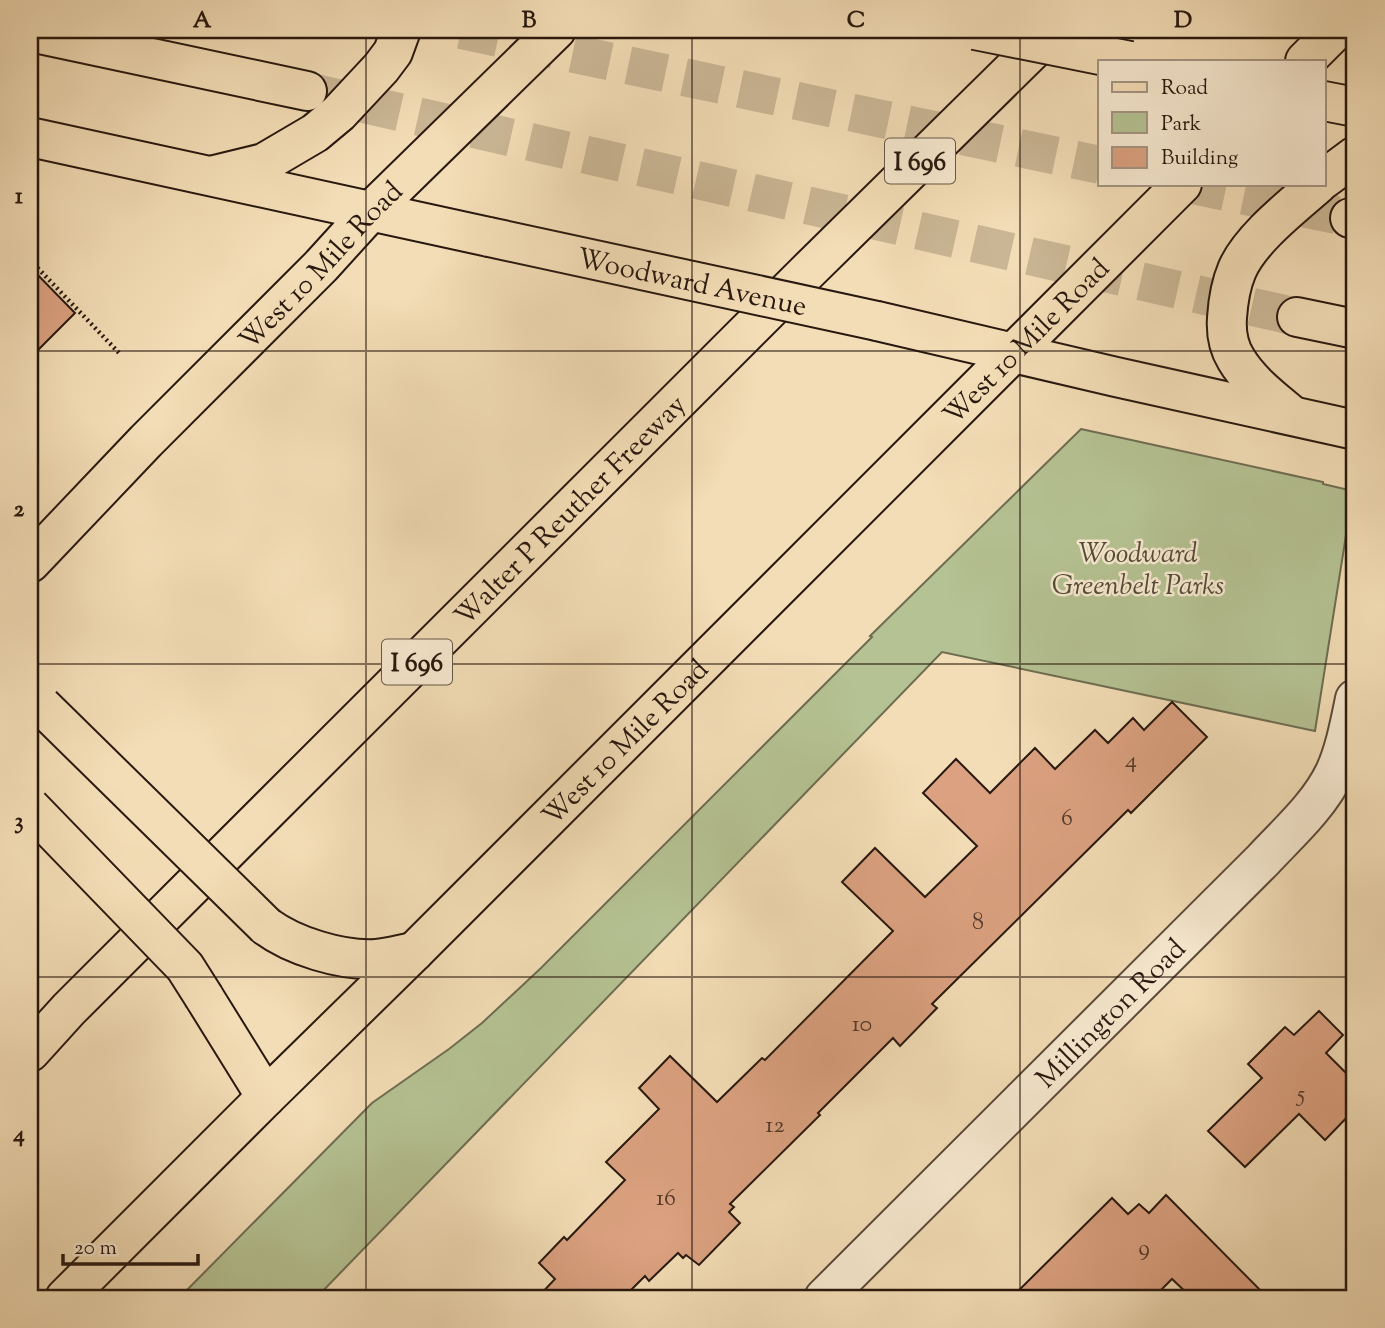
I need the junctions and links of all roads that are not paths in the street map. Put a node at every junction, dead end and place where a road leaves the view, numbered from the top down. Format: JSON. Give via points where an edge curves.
{"nodes":[{"id":1,"x":401,"y":30,"type":"edge"},
{"id":2,"x":556,"y":30,"type":"edge"},
{"id":3,"x":975,"y":30,"type":"edge"},
{"id":4,"x":1053,"y":30,"type":"edge"},
{"id":5,"x":1336,"y":30,"type":"edge"},
{"id":6,"x":30,"y":32,"type":"edge"},
{"id":7,"x":1125,"y":60,"type":"edge"},
{"id":8,"x":1306,"y":60,"type":"edge"},
{"id":9,"x":307,"y":91,"type":"tunnel mouth"},
{"id":10,"x":1326,"y":101,"type":"edge"},
{"id":11,"x":1355,"y":107,"type":"edge"},
{"id":12,"x":30,"y":137,"type":"edge"},
{"id":13,"x":1355,"y":156,"type":"edge"},
{"id":14,"x":210,"y":177,"type":"junction"},
{"id":15,"x":1326,"y":178,"type":"edge"},
{"id":16,"x":1180,"y":186,"type":"edge"},
{"id":17,"x":1316,"y":186,"type":"edge"},
{"id":18,"x":371,"y":211,"type":"junction"},
{"id":19,"x":1297,"y":317,"type":"tunnel mouth"},
{"id":20,"x":1355,"y":329,"type":"edge"},
{"id":21,"x":1014,"y":352,"type":"junction"},
{"id":22,"x":1290,"y":415,"type":"junction"},
{"id":23,"x":1355,"y":430,"type":"edge"},
{"id":24,"x":30,"y":564,"type":"edge"},
{"id":25,"x":36,"y":699,"type":"edge"},
{"id":26,"x":1355,"y":699,"type":"edge"},
{"id":27,"x":30,"y":807,"type":"edge"},
{"id":28,"x":414,"y":952,"type":"junction"},
{"id":29,"x":30,"y":1052,"type":"edge"},
{"id":30,"x":266,"y":1097,"type":"junction"},
{"id":31,"x":65,"y":1298,"type":"edge"},
{"id":32,"x":824,"y":1298,"type":"edge"}],
"edges":[{"from":1,"to":14,"type":"main road","via":[[381,68],[315,133],[264,163]]},
{"from":2,"to":18,"type":"main road","name":"West 10 Mile Road"},
{"from":3,"to":7,"type":"main road","bridge":true},
{"from":4,"to":29,"type":"main road","name":"Walter P Reuther Freeway","number":"I 696"},
{"from":5,"to":8,"type":"main road"},
{"from":6,"to":9,"type":"main road"},
{"from":10,"to":11,"type":"main road"},
{"from":12,"to":14,"type":"main road","name":"Woodward Avenue"},
{"from":13,"to":15,"type":"main road"},
{"from":14,"to":18,"type":"main road","name":"Woodward Avenue"},
{"from":16,"to":21,"type":"main road","name":"West 10 Mile Road"},
{"from":17,"to":22,"type":"main road","via":[[1245,256],[1227,308],[1229,343],[1235,358]]},
{"from":18,"to":21,"type":"main road","name":"Woodward Avenue","bridge":true},
{"from":18,"to":24,"type":"main road","name":"West 10 Mile Road"},
{"from":19,"to":20,"type":"main road"},
{"from":21,"to":22,"type":"main road","name":"Woodward Avenue"},
{"from":21,"to":28,"type":"main road","name":"West 10 Mile Road"},
{"from":22,"to":23,"type":"main road","name":"Woodward Avenue"},
{"from":25,"to":28,"type":"main road","bridge":true,"via":[[279,936],[357,958]]},
{"from":26,"to":32,"type":"street","name":"Millington Road","via":[[1335,772],[1312,808]]},
{"from":27,"to":30,"type":"main road","bridge":true,"via":[[176,957]]},
{"from":28,"to":30,"type":"main road","name":"West 10 Mile Road"},
{"from":30,"to":31,"type":"main road","name":"West 10 Mile Road"}]}
